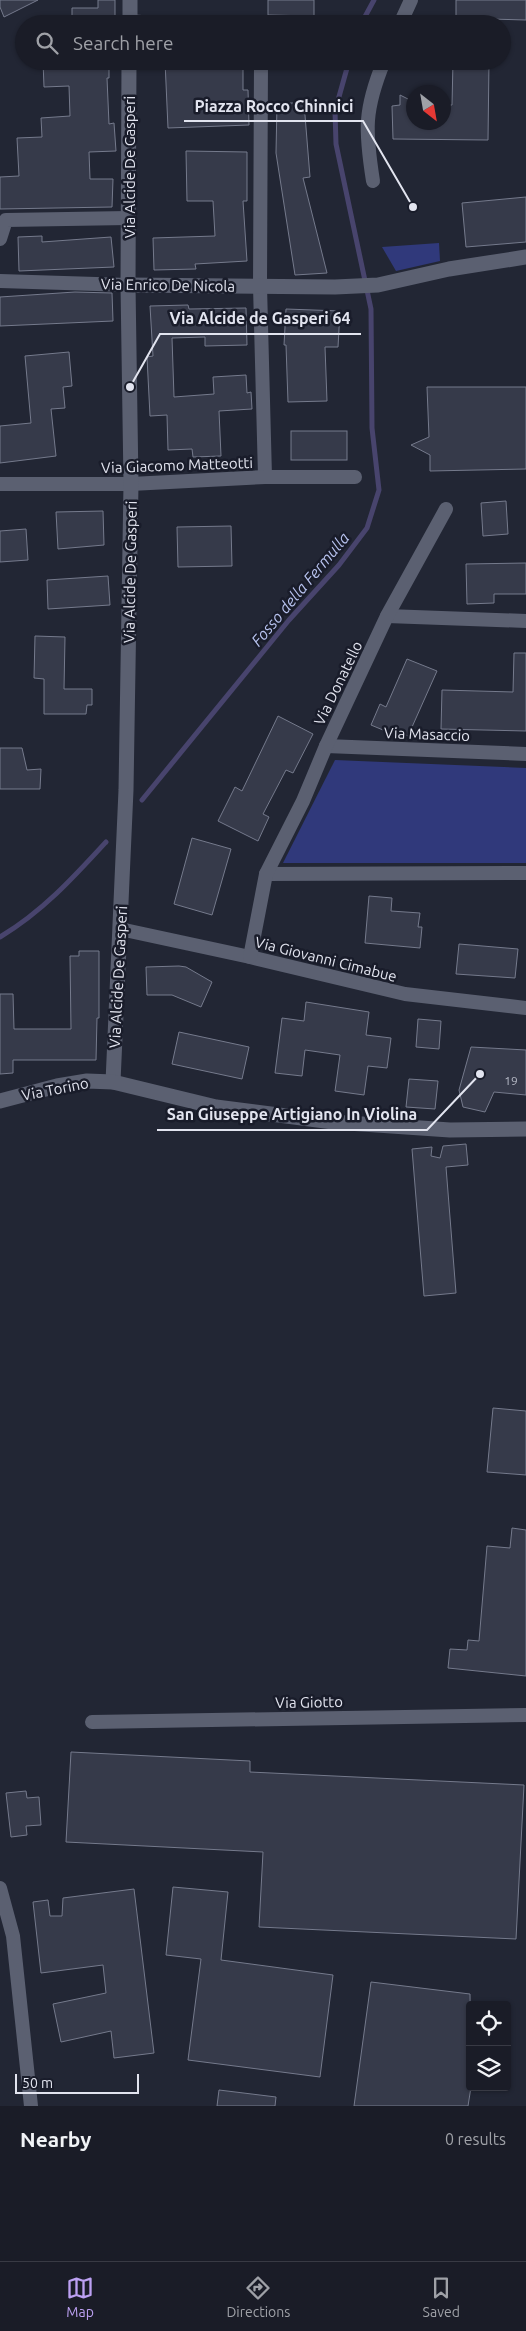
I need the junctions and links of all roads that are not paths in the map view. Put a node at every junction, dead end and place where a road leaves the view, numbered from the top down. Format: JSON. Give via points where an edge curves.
{"nodes":[{"id":1,"x":130,"y":0,"type":"edge"},
{"id":2,"x":411,"y":0,"type":"edge"},
{"id":3,"x":130,"y":15,"type":"edge"},
{"id":4,"x":404,"y":15,"type":"edge"},
{"id":5,"x":129,"y":70,"type":"edge"},
{"id":6,"x":261,"y":70,"type":"edge"},
{"id":7,"x":380,"y":70,"type":"edge"},
{"id":8,"x":374,"y":181,"type":"dead end"},
{"id":9,"x":128,"y":218,"type":"junction"},
{"id":10,"x":0,"y":240,"type":"edge"},
{"id":11,"x":526,"y":257,"type":"edge"},
{"id":12,"x":0,"y":281,"type":"edge"},
{"id":13,"x":128,"y":285,"type":"junction"},
{"id":14,"x":260,"y":286,"type":"junction"},
{"id":15,"x":355,"y":477,"type":"dead end"},
{"id":16,"x":265,"y":478,"type":"junction"},
{"id":17,"x":0,"y":484,"type":"edge"},
{"id":18,"x":131,"y":484,"type":"junction"},
{"id":19,"x":446,"y":509,"type":"dead end"},
{"id":20,"x":387,"y":616,"type":"junction"},
{"id":21,"x":526,"y":621,"type":"edge"},
{"id":22,"x":326,"y":746,"type":"junction"},
{"id":23,"x":526,"y":754,"type":"edge"},
{"id":24,"x":526,"y":873,"type":"edge"},
{"id":25,"x":266,"y":874,"type":"junction"},
{"id":26,"x":120,"y":929,"type":"junction"},
{"id":27,"x":250,"y":957,"type":"junction"},
{"id":28,"x":526,"y":1008,"type":"edge"},
{"id":29,"x":113,"y":1082,"type":"junction"},
{"id":30,"x":0,"y":1101,"type":"edge"},
{"id":31,"x":526,"y":1129,"type":"edge"},
{"id":32,"x":526,"y":1715,"type":"edge"},
{"id":33,"x":92,"y":1722,"type":"dead end"},
{"id":34,"x":0,"y":1888,"type":"edge"},
{"id":35,"x":31,"y":2106,"type":"edge"}],
"edges":[{"from":1,"to":3,"type":"street"},
{"from":2,"to":4,"type":"street"},
{"from":5,"to":9,"type":"street","name":"Via Alcide De Gasperi"},
{"from":6,"to":14,"type":"street"},
{"from":7,"to":8,"type":"street","via":[[368,110],[368,148]]},
{"from":9,"to":10,"type":"street","via":[[6,220]]},
{"from":9,"to":13,"type":"street","name":"Via Alcide De Gasperi"},
{"from":11,"to":14,"type":"street","name":"Via Enrico De Nicola","via":[[449,269],[378,285]]},
{"from":12,"to":13,"type":"street","name":"Via Enrico De Nicola"},
{"from":13,"to":14,"type":"street","name":"Via Enrico De Nicola"},
{"from":13,"to":18,"type":"street","name":"Via Alcide De Gasperi"},
{"from":14,"to":16,"type":"street"},
{"from":15,"to":16,"type":"street","name":"Via Giacomo Matteotti"},
{"from":16,"to":18,"type":"street","name":"Via Giacomo Matteotti"},
{"from":17,"to":18,"type":"street","name":"Via Giacomo Matteotti"},
{"from":18,"to":26,"type":"street","name":"Via Alcide De Gasperi","via":[[126,790]]},
{"from":19,"to":20,"type":"street","name":"Via Donatello"},
{"from":20,"to":21,"type":"street"},
{"from":20,"to":22,"type":"street","name":"Via Donatello"},
{"from":22,"to":23,"type":"street","name":"Via Masaccio"},
{"from":22,"to":25,"type":"street","name":"Via Donatello","via":[[303,801]]},
{"from":24,"to":25,"type":"street"},
{"from":25,"to":27,"type":"street","name":"Via Donatello"},
{"from":26,"to":27,"type":"street","name":"Via Giovanni Cimabue"},
{"from":26,"to":29,"type":"street","name":"Via Alcide De Gasperi"},
{"from":27,"to":28,"type":"street","name":"Via Giovanni Cimabue","via":[[405,994]]},
{"from":29,"to":30,"type":"street","name":"Via Torino","via":[[79,1082]]},
{"from":29,"to":31,"type":"street","name":"Via Torino","via":[[216,1107],[333,1122],[450,1130]]},
{"from":32,"to":33,"type":"street","name":"Via Giotto"},
{"from":34,"to":35,"type":"street","via":[[12,1936]]}]}
